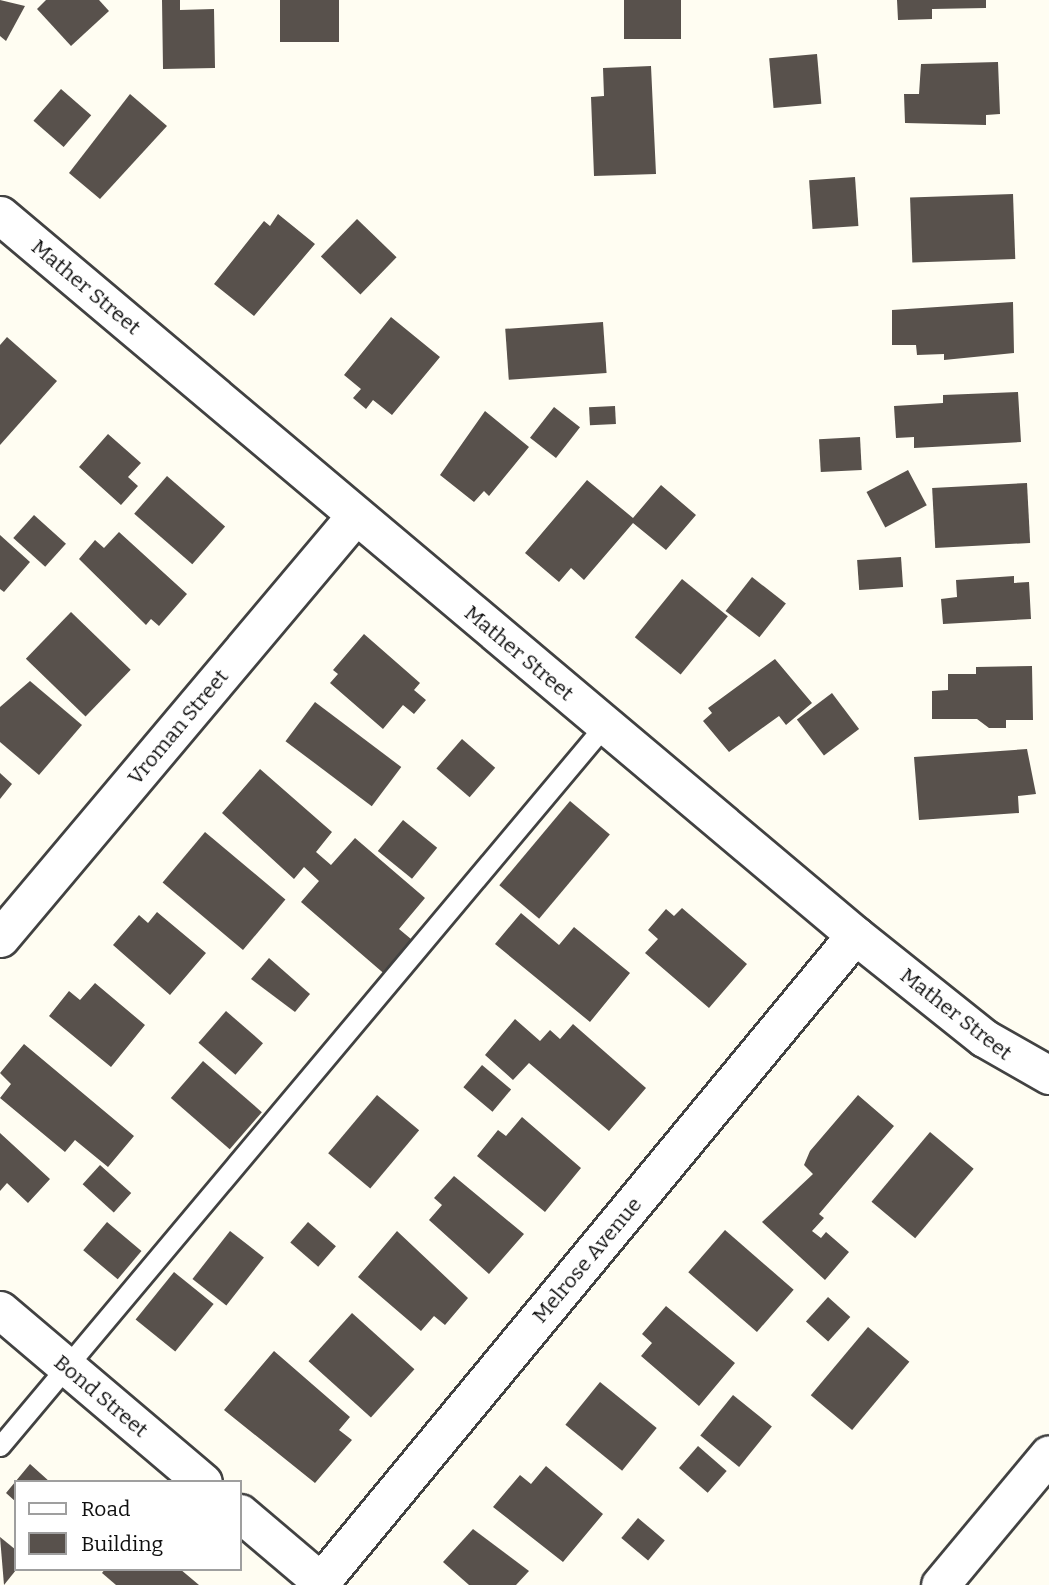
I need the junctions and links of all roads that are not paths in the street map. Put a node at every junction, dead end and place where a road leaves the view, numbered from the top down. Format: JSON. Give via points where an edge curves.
{"nodes":[{"id":1,"x":0,"y":215,"type":"edge"},
{"id":2,"x":355,"y":516,"type":"junction"},
{"id":3,"x":605,"y":725,"type":"junction"},
{"id":4,"x":855,"y":935,"type":"junction"},
{"id":5,"x":0,"y":938,"type":"edge"},
{"id":6,"x":1049,"y":1075,"type":"edge"},
{"id":7,"x":0,"y":1310,"type":"edge"},
{"id":8,"x":67,"y":1367,"type":"junction"},
{"id":9,"x":0,"y":1446,"type":"edge"},
{"id":10,"x":1049,"y":1454,"type":"edge"},
{"id":11,"x":201,"y":1480,"type":"edge"},
{"id":12,"x":242,"y":1515,"type":"edge"},
{"id":13,"x":321,"y":1584,"type":"edge"},
{"id":14,"x":940,"y":1585,"type":"edge"}],
"edges":[{"from":1,"to":2,"type":"street","name":"Mather Street"},
{"from":2,"to":3,"type":"street","name":"Mather Street"},
{"from":2,"to":5,"type":"street","name":"Vroman Street"},
{"from":3,"to":4,"type":"street","name":"Mather Street"},
{"from":3,"to":8,"type":"lane"},
{"from":4,"to":6,"type":"street","name":"Mather Street","via":[[984,1038]]},
{"from":4,"to":13,"type":"street","name":"Melrose Avenue"},
{"from":7,"to":8,"type":"street","name":"Bond Street"},
{"from":8,"to":9,"type":"lane"},
{"from":8,"to":11,"type":"street","name":"Bond Street"},
{"from":10,"to":14,"type":"street"},
{"from":12,"to":13,"type":"street"}]}
